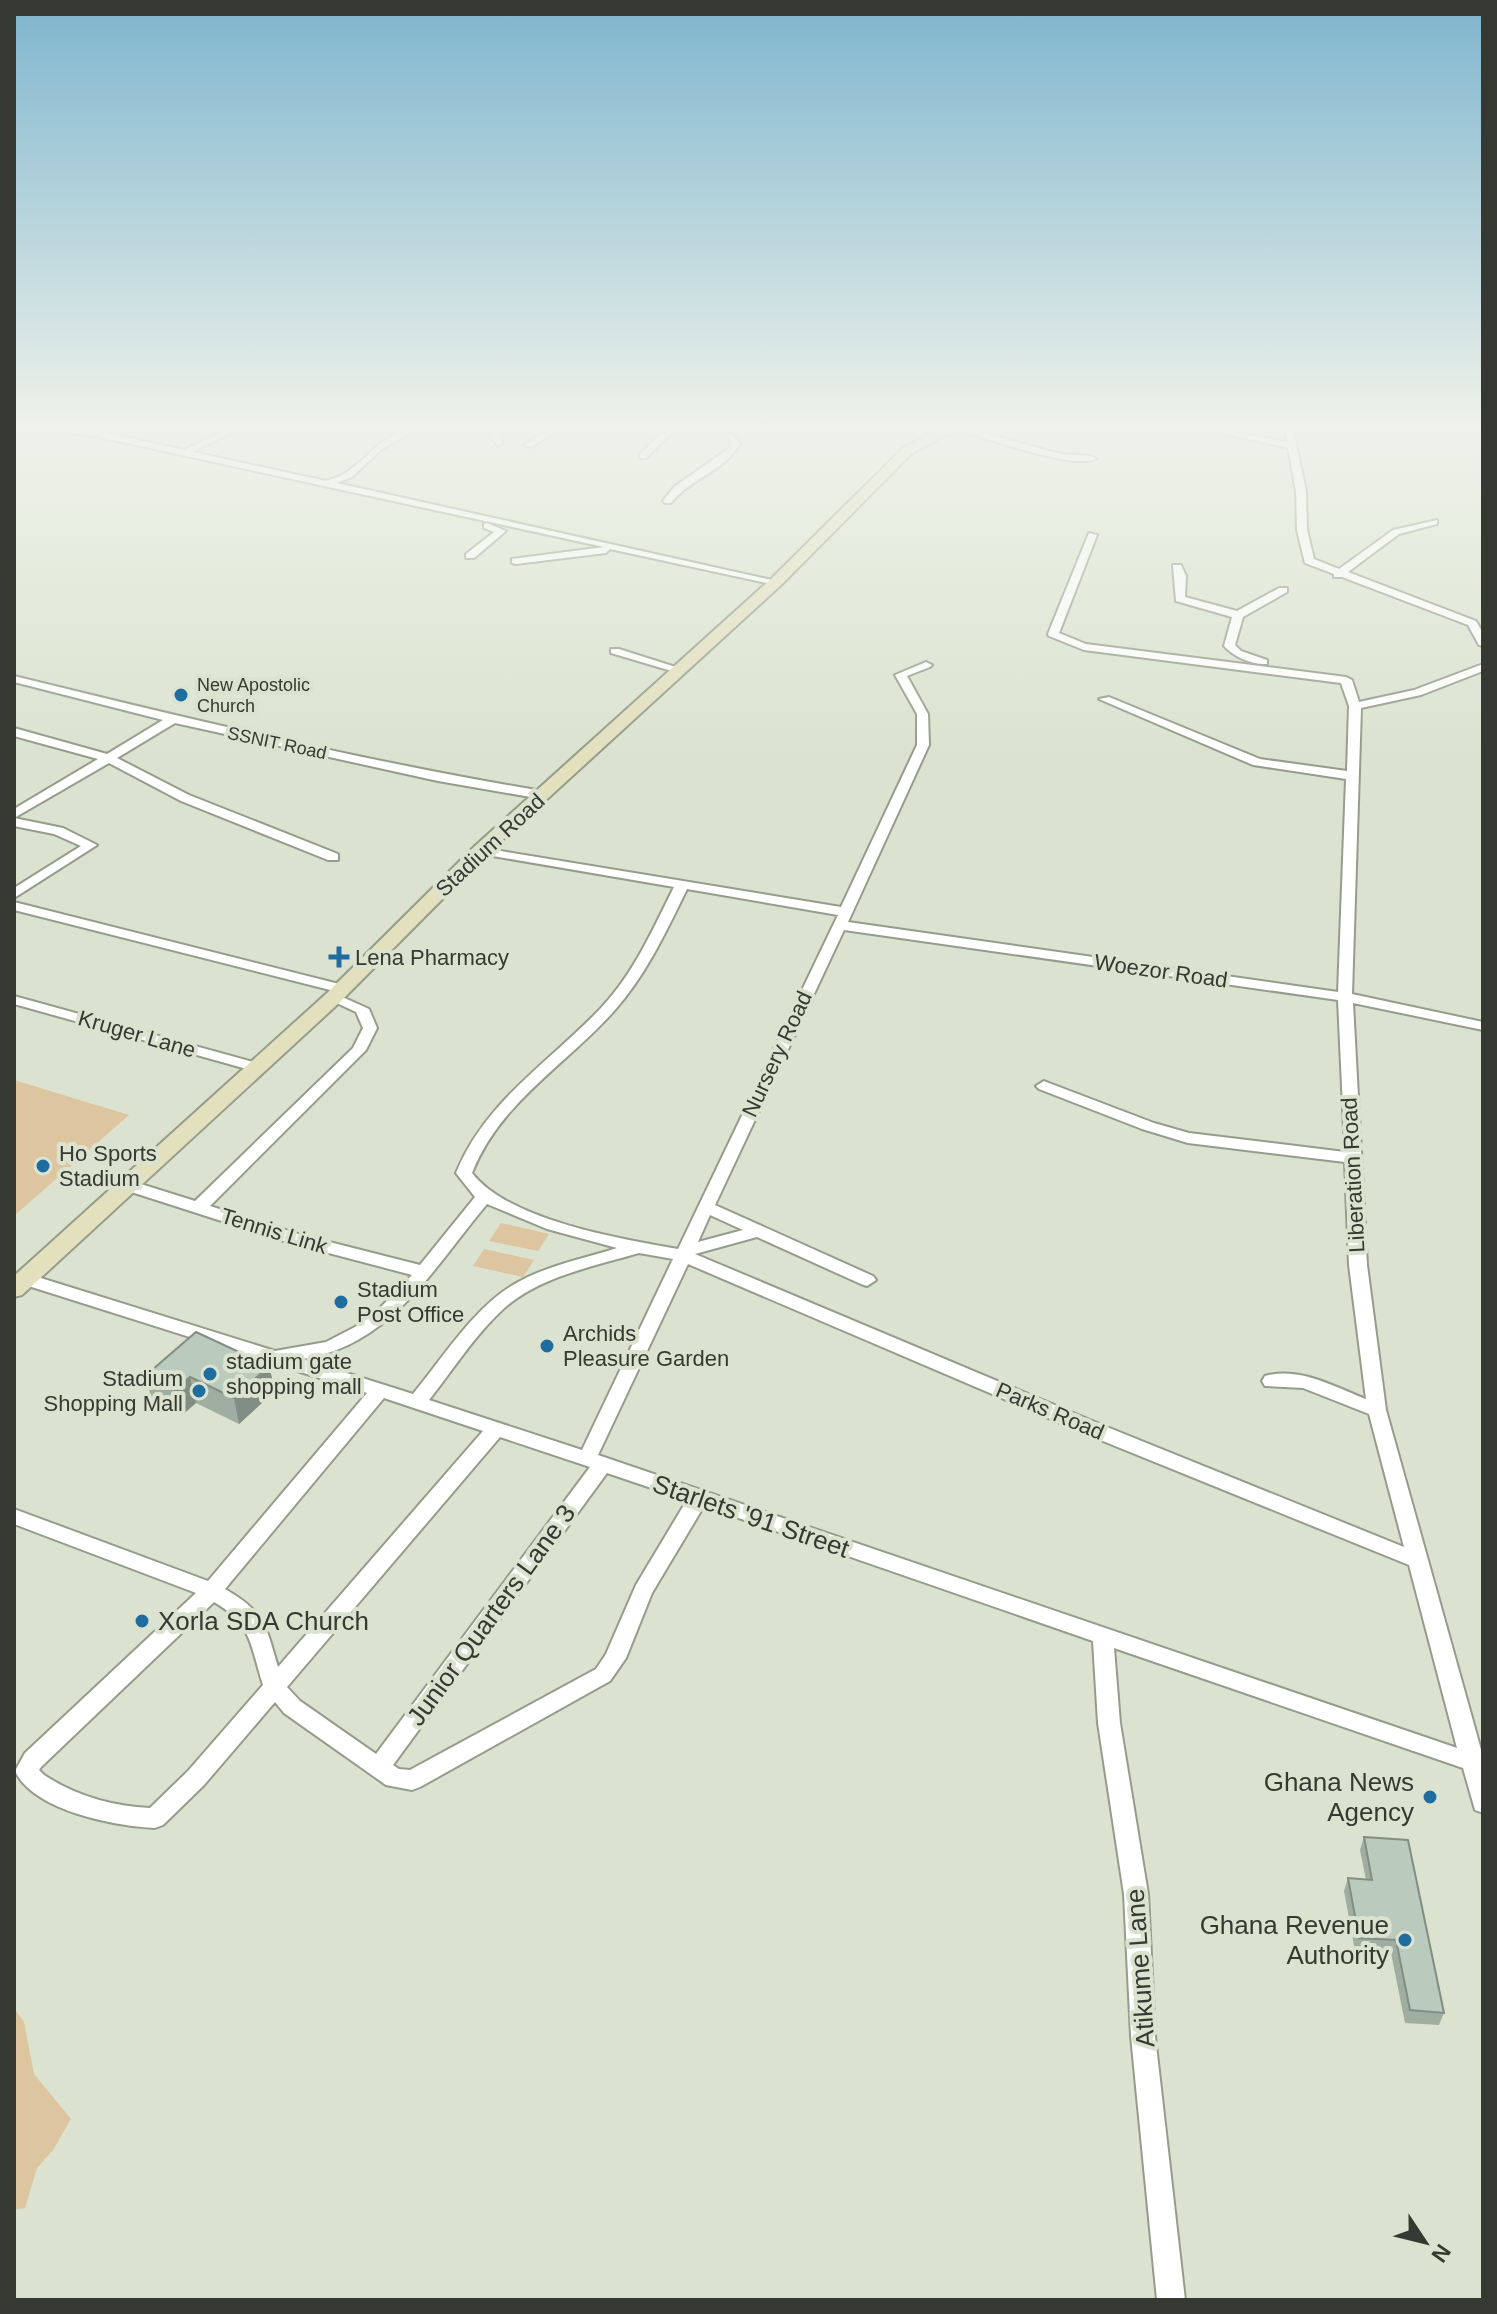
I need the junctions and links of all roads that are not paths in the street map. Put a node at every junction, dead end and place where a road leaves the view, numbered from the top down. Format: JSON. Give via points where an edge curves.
{"nodes":[{"id":1,"x":497,"y":534,"type":"edge"},
{"id":2,"x":545,"y":534,"type":"edge"},
{"id":3,"x":824,"y":534,"type":"edge"},
{"id":4,"x":1305,"y":534,"type":"edge"},
{"id":5,"x":1393,"y":534,"type":"edge"},
{"id":6,"x":1092,"y":535,"type":"dead end"},
{"id":7,"x":615,"y":549,"type":"junction"},
{"id":8,"x":470,"y":556,"type":"dead end"},
{"id":9,"x":516,"y":561,"type":"dead end"},
{"id":10,"x":1177,"y":567,"type":"dead end"},
{"id":11,"x":1338,"y":575,"type":"junction"},
{"id":12,"x":776,"y":582,"type":"junction"},
{"id":13,"x":1283,"y":590,"type":"dead end"},
{"id":14,"x":1238,"y":615,"type":"junction"},
{"id":15,"x":1477,"y":623,"type":"edge"},
{"id":16,"x":1483,"y":643,"type":"edge"},
{"id":17,"x":615,"y":651,"type":"dead end"},
{"id":18,"x":926,"y":665,"type":"dead end"},
{"id":19,"x":1483,"y":667,"type":"edge"},
{"id":20,"x":679,"y":670,"type":"junction"},
{"id":21,"x":14,"y":679,"type":"edge"},
{"id":22,"x":1346,"y":680,"type":"junction"},
{"id":23,"x":1105,"y":699,"type":"dead end"},
{"id":24,"x":1355,"y":706,"type":"junction"},
{"id":25,"x":172,"y":720,"type":"junction"},
{"id":26,"x":14,"y":732,"type":"edge"},
{"id":27,"x":109,"y":758,"type":"junction"},
{"id":28,"x":1353,"y":776,"type":"junction"},
{"id":29,"x":542,"y":795,"type":"junction"},
{"id":30,"x":14,"y":814,"type":"edge"},
{"id":31,"x":14,"y":822,"type":"edge"},
{"id":32,"x":481,"y":850,"type":"junction"},
{"id":33,"x":333,"y":857,"type":"dead end"},
{"id":34,"x":682,"y":885,"type":"junction"},
{"id":35,"x":14,"y":894,"type":"edge"},
{"id":36,"x":14,"y":906,"type":"edge"},
{"id":37,"x":842,"y":918,"type":"junction"},
{"id":38,"x":337,"y":994,"type":"junction"},
{"id":39,"x":1345,"y":997,"type":"junction"},
{"id":40,"x":14,"y":1000,"type":"edge"},
{"id":41,"x":1483,"y":1026,"type":"edge"},
{"id":42,"x":259,"y":1068,"type":"junction"},
{"id":43,"x":1044,"y":1086,"type":"dead end"},
{"id":44,"x":1352,"y":1158,"type":"junction"},
{"id":45,"x":128,"y":1185,"type":"junction"},
{"id":46,"x":485,"y":1196,"type":"junction"},
{"id":47,"x":706,"y":1207,"type":"junction"},
{"id":48,"x":198,"y":1208,"type":"junction"},
{"id":49,"x":759,"y":1231,"type":"junction"},
{"id":50,"x":636,"y":1248,"type":"junction"},
{"id":51,"x":684,"y":1253,"type":"junction"},
{"id":52,"x":423,"y":1272,"type":"junction"},
{"id":53,"x":867,"y":1280,"type":"dead end"},
{"id":54,"x":20,"y":1284,"type":"edge"},
{"id":55,"x":275,"y":1356,"type":"junction"},
{"id":56,"x":1271,"y":1381,"type":"dead end"},
{"id":57,"x":380,"y":1390,"type":"junction"},
{"id":58,"x":417,"y":1402,"type":"junction"},
{"id":59,"x":1377,"y":1410,"type":"junction"},
{"id":60,"x":496,"y":1429,"type":"junction"},
{"id":61,"x":595,"y":1462,"type":"junction"},
{"id":62,"x":699,"y":1498,"type":"junction"},
{"id":63,"x":14,"y":1516,"type":"edge"},
{"id":64,"x":1419,"y":1561,"type":"junction"},
{"id":65,"x":212,"y":1591,"type":"junction"},
{"id":66,"x":1103,"y":1638,"type":"junction"},
{"id":67,"x":273,"y":1685,"type":"junction"},
{"id":68,"x":1478,"y":1765,"type":"edge"},
{"id":69,"x":379,"y":1767,"type":"junction"},
{"id":70,"x":1483,"y":1803,"type":"edge"},
{"id":71,"x":1171,"y":2300,"type":"edge"}],
"edges":[{"from":1,"to":8,"type":"street"},
{"from":2,"to":7,"type":"street"},
{"from":3,"to":12,"type":"main road","name":"Stadium Road"},
{"from":4,"to":11,"type":"street","via":[[1309,561]]},
{"from":5,"to":11,"type":"street"},
{"from":6,"to":22,"type":"street","via":[[1053,634],[1084,647]]},
{"from":7,"to":9,"type":"street","via":[[561,566],[541,559]]},
{"from":7,"to":12,"type":"street"},
{"from":10,"to":14,"type":"street","via":[[1180,599]]},
{"from":11,"to":15,"type":"street"},
{"from":12,"to":20,"type":"main road","name":"Stadium Road"},
{"from":13,"to":14,"type":"street"},
{"from":14,"to":22,"type":"street","via":[[1229,646],[1237,653]]},
{"from":15,"to":16,"type":"street"},
{"from":17,"to":20,"type":"street"},
{"from":18,"to":37,"type":"street","name":"Nursery Road","via":[[901,675],[923,712],[925,742]]},
{"from":19,"to":24,"type":"street","via":[[1417,693]]},
{"from":20,"to":29,"type":"main road","name":"Stadium Road"},
{"from":21,"to":25,"type":"street","name":"SSNIT Road"},
{"from":22,"to":24,"type":"street"},
{"from":23,"to":28,"type":"street","via":[[1257,762]]},
{"from":24,"to":28,"type":"street","name":"Liberation Road"},
{"from":25,"to":27,"type":"street"},
{"from":25,"to":29,"type":"street","name":"SSNIT Road"},
{"from":26,"to":27,"type":"street"},
{"from":27,"to":30,"type":"street"},
{"from":27,"to":33,"type":"street","via":[[185,798]]},
{"from":28,"to":39,"type":"street","name":"Liberation Road"},
{"from":29,"to":32,"type":"main road","name":"Stadium Road"},
{"from":31,"to":35,"type":"street","via":[[91,845]]},
{"from":32,"to":34,"type":"street","name":"Woezor Road"},
{"from":32,"to":38,"type":"main road","name":"Stadium Road"},
{"from":34,"to":37,"type":"street","name":"Woezor Road"},
{"from":34,"to":46,"type":"street","via":[[638,972],[606,1011],[504,1108],[467,1160],[464,1173]]},
{"from":36,"to":38,"type":"street"},
{"from":37,"to":39,"type":"street","name":"Woezor Road"},
{"from":37,"to":47,"type":"street","name":"Nursery Road"},
{"from":38,"to":42,"type":"main road","name":"Stadium Road"},
{"from":38,"to":48,"type":"street","via":[[362,1009],[370,1028],[359,1050]]},
{"from":39,"to":41,"type":"street","name":"Woezor Road"},
{"from":39,"to":44,"type":"street","name":"Liberation Road"},
{"from":40,"to":42,"type":"street","name":"Kruger Lane"},
{"from":42,"to":45,"type":"main road","name":"Stadium Road"},
{"from":43,"to":44,"type":"street","via":[[1188,1138]]},
{"from":44,"to":59,"type":"street","name":"Liberation Road","via":[[1358,1265]]},
{"from":45,"to":48,"type":"street","name":"Tennis Link"},
{"from":45,"to":54,"type":"main road","name":"Stadium Road"},
{"from":46,"to":50,"type":"street","via":[[522,1213]]},
{"from":46,"to":52,"type":"street"},
{"from":47,"to":49,"type":"street"},
{"from":47,"to":51,"type":"street","name":"Nursery Road"},
{"from":48,"to":52,"type":"street","name":"Tennis Link"},
{"from":49,"to":51,"type":"street"},
{"from":49,"to":53,"type":"street"},
{"from":50,"to":51,"type":"street"},
{"from":50,"to":58,"type":"street","via":[[517,1290],[493,1308]]},
{"from":51,"to":61,"type":"street","name":"Nursery Road"},
{"from":51,"to":64,"type":"street","name":"Parks Road","via":[[1095,1430]]},
{"from":52,"to":55,"type":"street","via":[[350,1338],[325,1349]]},
{"from":54,"to":55,"type":"street","name":"Starlets '91 Street"},
{"from":55,"to":57,"type":"street","name":"Starlets '91 Street"},
{"from":56,"to":59,"type":"street","via":[[1305,1382]]},
{"from":57,"to":58,"type":"street","name":"Starlets '91 Street"},
{"from":57,"to":65,"type":"street"},
{"from":58,"to":60,"type":"street","name":"Starlets '91 Street"},
{"from":59,"to":64,"type":"street","name":"Liberation Road"},
{"from":60,"to":61,"type":"street","name":"Starlets '91 Street"},
{"from":60,"to":67,"type":"street"},
{"from":61,"to":62,"type":"street","name":"Starlets '91 Street"},
{"from":61,"to":69,"type":"street","name":"Junior Quarters Lane 3"},
{"from":62,"to":66,"type":"street","name":"Starlets '91 Street"},
{"from":62,"to":69,"type":"street","via":[[643,1591],[603,1675],[412,1780],[394,1778]]},
{"from":63,"to":65,"type":"street"},
{"from":64,"to":68,"type":"street","name":"Liberation Road"},
{"from":65,"to":67,"type":"street","via":[[239,1607],[256,1626]]},
{"from":65,"to":67,"type":"street","via":[[26,1771],[36,1785],[57,1796],[155,1818],[196,1778]]},
{"from":66,"to":68,"type":"street","name":"Starlets '91 Street"},
{"from":66,"to":71,"type":"street","name":"Atikume Lane","via":[[1109,1723],[1136,1894],[1143,2036]]},
{"from":67,"to":69,"type":"street","via":[[292,1707]]},
{"from":68,"to":70,"type":"street","name":"Liberation Road"}]}
